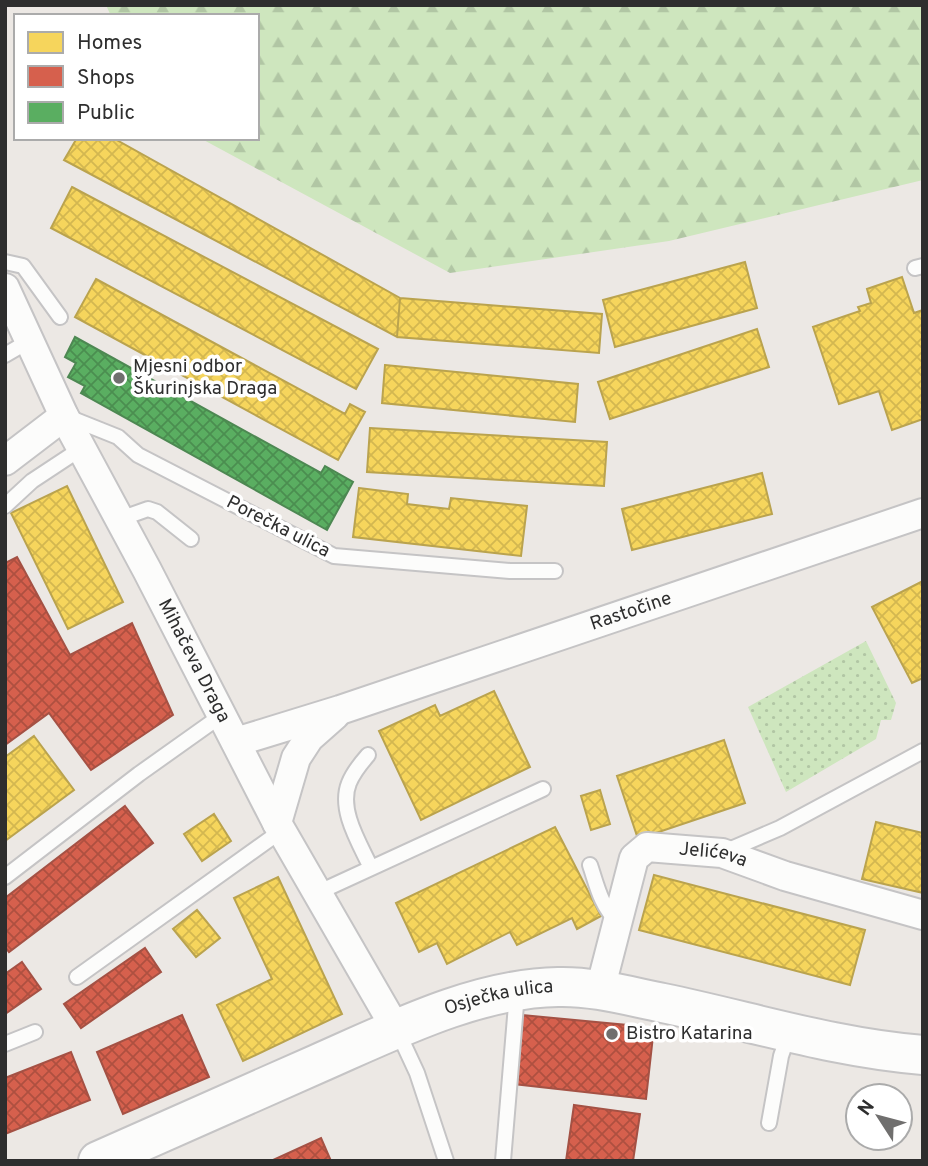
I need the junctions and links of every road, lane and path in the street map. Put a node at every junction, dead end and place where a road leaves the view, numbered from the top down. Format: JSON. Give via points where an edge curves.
{"nodes":[{"id":1,"x":5,"y":262,"type":"edge"},
{"id":2,"x":5,"y":288,"type":"edge"},
{"id":3,"x":60,"y":317,"type":"dead end"},
{"id":4,"x":17,"y":348,"type":"edge"},
{"id":5,"x":64,"y":415,"type":"junction"},
{"id":6,"x":82,"y":448,"type":"junction"},
{"id":7,"x":5,"y":461,"type":"edge"},
{"id":8,"x":5,"y":506,"type":"edge"},
{"id":9,"x":923,"y":513,"type":"edge"},
{"id":10,"x":120,"y":519,"type":"junction"},
{"id":11,"x":191,"y":539,"type":"dead end"},
{"id":12,"x":555,"y":571,"type":"dead end"},
{"id":13,"x":340,"y":710,"type":"junction"},
{"id":14,"x":222,"y":715,"type":"junction"},
{"id":15,"x":236,"y":742,"type":"junction"},
{"id":16,"x":923,"y":751,"type":"edge"},
{"id":17,"x":368,"y":755,"type":"dead end"},
{"id":18,"x":543,"y":789,"type":"dead end"},
{"id":19,"x":279,"y":827,"type":"junction"},
{"id":20,"x":722,"y":853,"type":"junction"},
{"id":21,"x":590,"y":865,"type":"dead end"},
{"id":22,"x":371,"y":869,"type":"junction"},
{"id":23,"x":5,"y":877,"type":"edge"},
{"id":24,"x":317,"y":893,"type":"junction"},
{"id":25,"x":923,"y":915,"type":"edge"},
{"id":26,"x":617,"y":921,"type":"junction"},
{"id":27,"x":77,"y":977,"type":"dead end"},
{"id":28,"x":600,"y":990,"type":"junction"},
{"id":29,"x":517,"y":991,"type":"junction"},
{"id":30,"x":396,"y":1029,"type":"junction"},
{"id":31,"x":35,"y":1032,"type":"dead end"},
{"id":32,"x":789,"y":1032,"type":"junction"},
{"id":33,"x":5,"y":1044,"type":"edge"},
{"id":34,"x":923,"y":1055,"type":"edge"},
{"id":35,"x":769,"y":1123,"type":"dead end"},
{"id":36,"x":98,"y":1161,"type":"edge"},
{"id":37,"x":446,"y":1161,"type":"edge"},
{"id":38,"x":503,"y":1161,"type":"edge"}],
"edges":[{"from":1,"to":3,"type":"lane","via":[[23,266]]},
{"from":2,"to":4,"type":"street","name":"Mihačeva Draga"},
{"from":4,"to":5,"type":"street","name":"Mihačeva Draga"},
{"from":5,"to":6,"type":"street","name":"Mihačeva Draga"},
{"from":5,"to":7,"type":"street"},
{"from":5,"to":12,"type":"lane","name":"Porečka ulica","via":[[118,437],[138,455],[334,556]]},
{"from":6,"to":8,"type":"lane","via":[[32,481]]},
{"from":6,"to":10,"type":"street","name":"Mihačeva Draga"},
{"from":9,"to":13,"type":"street","name":"Rastočine"},
{"from":10,"to":11,"type":"lane","via":[[148,509]]},
{"from":10,"to":14,"type":"street","name":"Mihačeva Draga"},
{"from":13,"to":15,"type":"street","name":"Rastočine"},
{"from":13,"to":19,"type":"street","name":"Rastočine","via":[[309,738],[296,758]]},
{"from":14,"to":15,"type":"street","name":"Mihačeva Draga"},
{"from":14,"to":23,"type":"lane"},
{"from":15,"to":19,"type":"street","name":"Mihačeva Draga"},
{"from":16,"to":20,"type":"lane","via":[[780,828]]},
{"from":17,"to":22,"type":"lane","via":[[348,783],[346,797],[347,811]]},
{"from":18,"to":22,"type":"lane"},
{"from":19,"to":24,"type":"street","name":"Mihačeva Draga"},
{"from":19,"to":27,"type":"lane"},
{"from":20,"to":25,"type":"street","name":"Jelićeva"},
{"from":20,"to":26,"type":"street","name":"Jelićeva","via":[[647,847],[640,851],[634,858]]},
{"from":21,"to":26,"type":"lane","via":[[600,895]]},
{"from":22,"to":24,"type":"lane"},
{"from":24,"to":30,"type":"street","name":"Mihačeva Draga"},
{"from":26,"to":28,"type":"street","name":"Jelićeva"},
{"from":28,"to":29,"type":"main road","name":"Osječka ulica","via":[[558,987]]},
{"from":28,"to":32,"type":"main road","name":"Osječka ulica"},
{"from":29,"to":30,"type":"main road","name":"Osječka ulica"},
{"from":29,"to":38,"type":"lane"},
{"from":30,"to":36,"type":"main road","name":"Osječka ulica"},
{"from":30,"to":37,"type":"lane","via":[[417,1073]]},
{"from":31,"to":33,"type":"lane"},
{"from":32,"to":34,"type":"main road","name":"Osječka ulica","via":[[841,1045]]},
{"from":32,"to":35,"type":"lane"}]}
